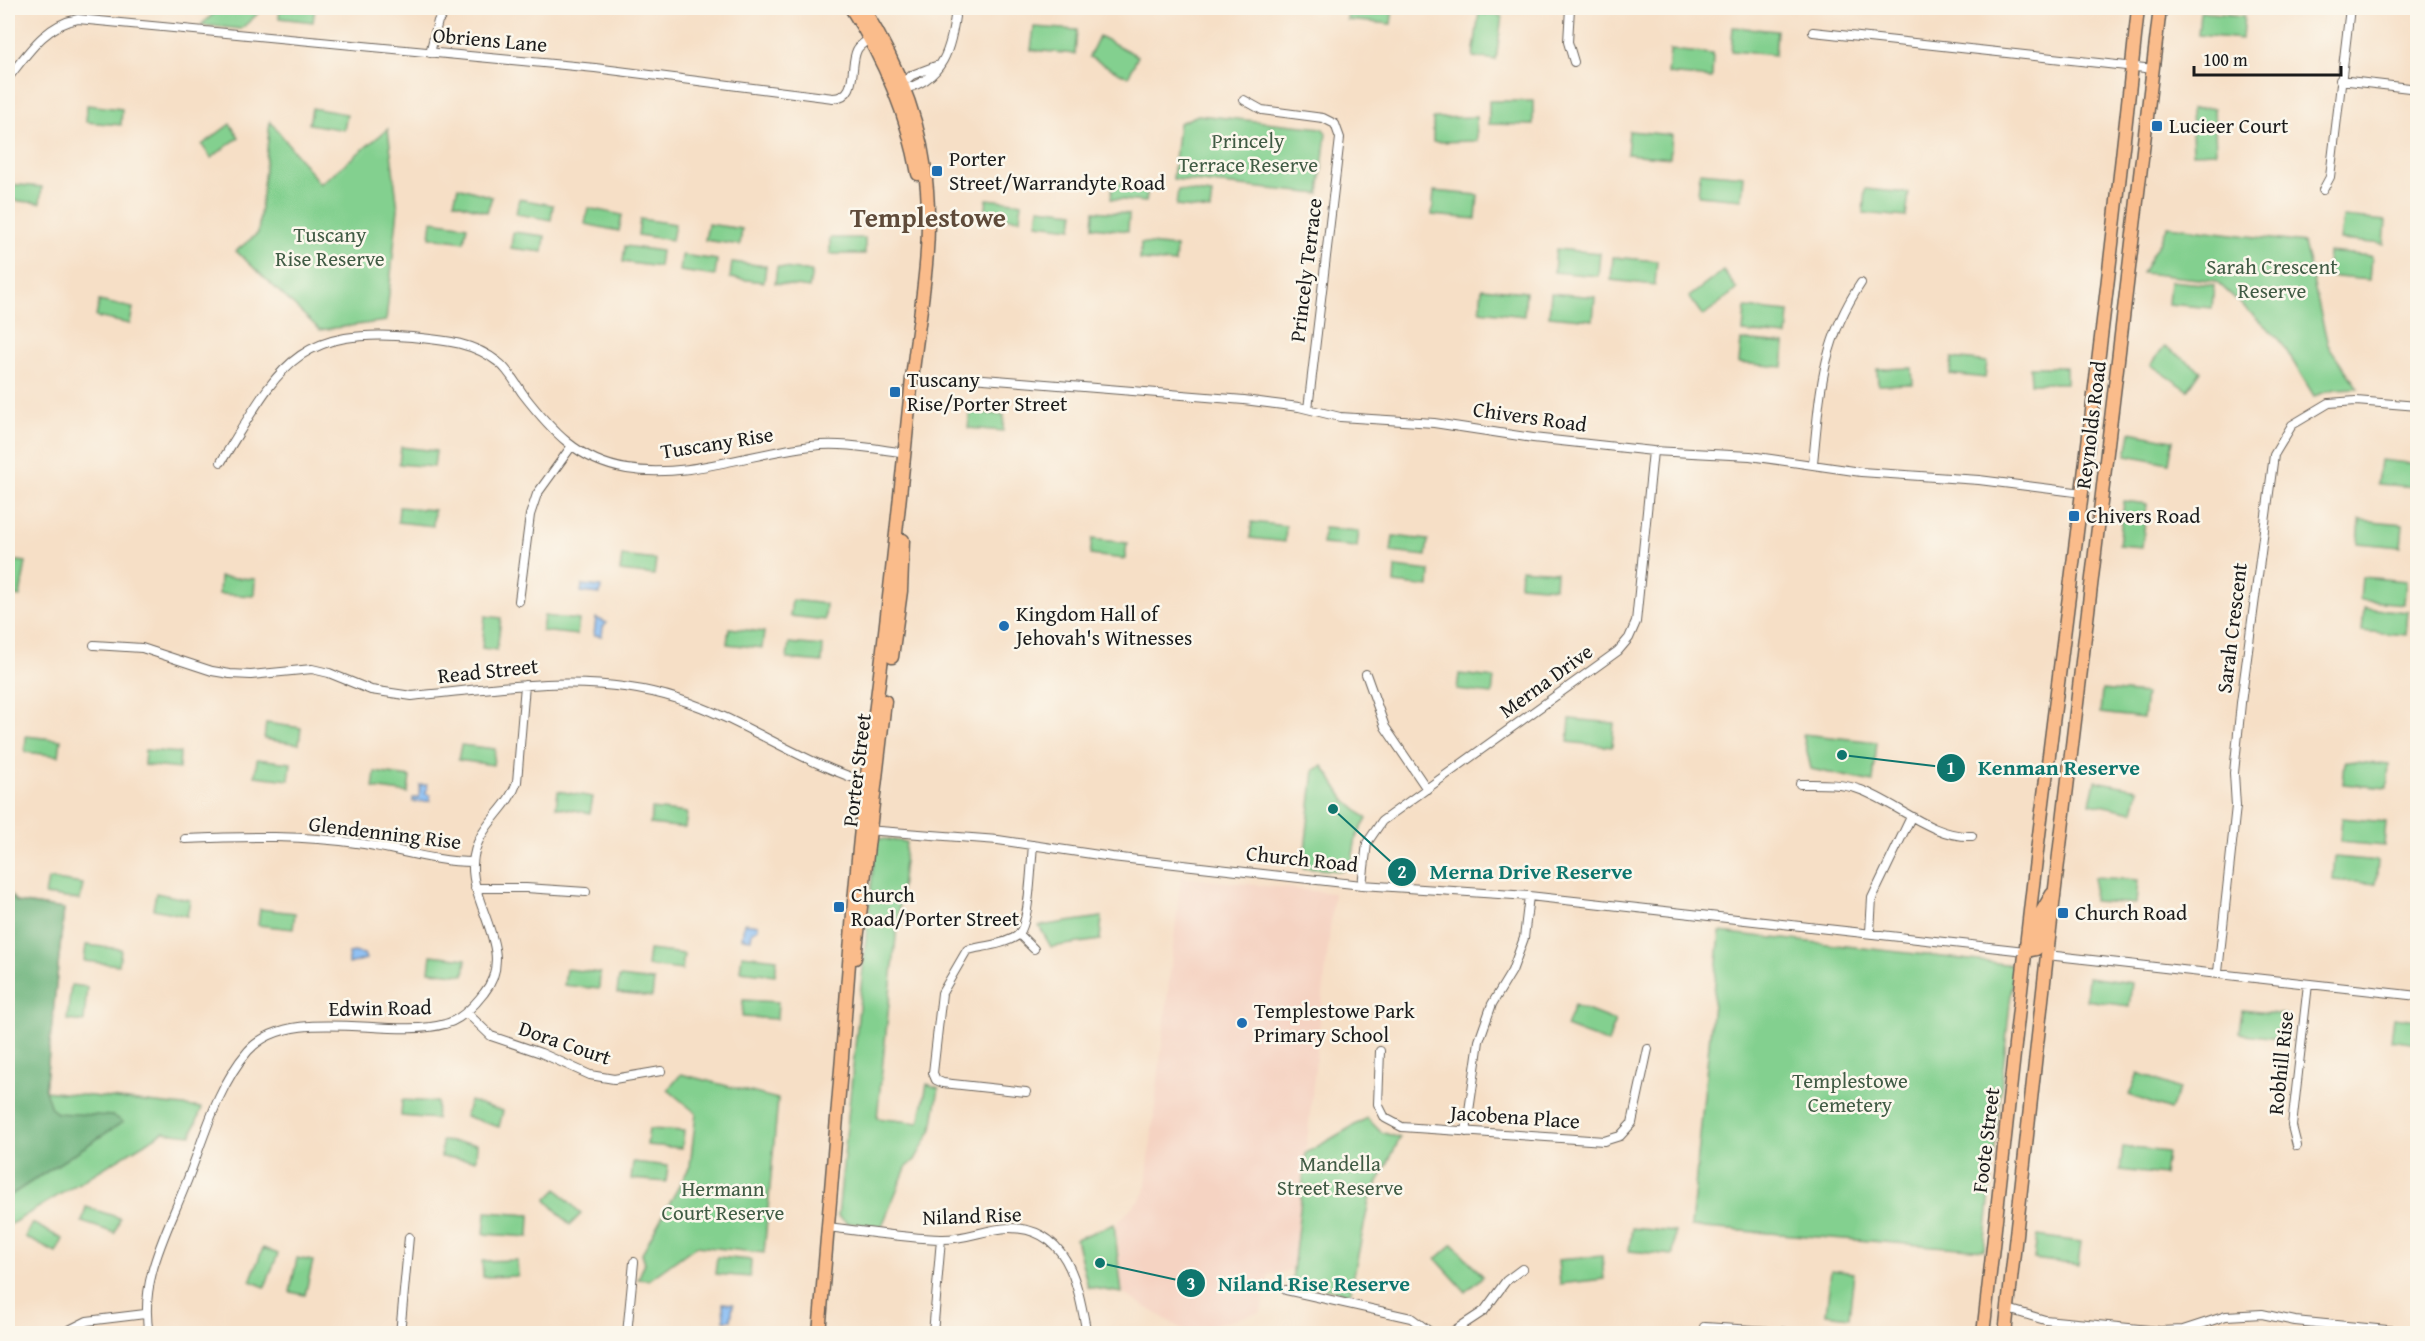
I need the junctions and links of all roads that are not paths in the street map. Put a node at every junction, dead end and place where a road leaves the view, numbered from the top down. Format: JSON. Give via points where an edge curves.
{"nodes":[{"id":1,"x":449,"y":8,"type":"edge"},
{"id":2,"x":851,"y":8,"type":"edge"},
{"id":3,"x":863,"y":8,"type":"edge"},
{"id":4,"x":956,"y":8,"type":"edge"},
{"id":5,"x":1570,"y":8,"type":"edge"},
{"id":6,"x":2138,"y":8,"type":"edge"},
{"id":7,"x":2160,"y":8,"type":"edge"},
{"id":8,"x":2350,"y":8,"type":"edge"},
{"id":9,"x":1813,"y":32,"type":"dead end"},
{"id":10,"x":874,"y":35,"type":"junction"},
{"id":11,"x":430,"y":53,"type":"junction"},
{"id":12,"x":1574,"y":62,"type":"dead end"},
{"id":13,"x":2132,"y":68,"type":"junction"},
{"id":14,"x":2154,"y":69,"type":"junction"},
{"id":15,"x":8,"y":78,"type":"edge"},
{"id":16,"x":2340,"y":80,"type":"junction"},
{"id":17,"x":901,"y":87,"type":"junction"},
{"id":18,"x":2418,"y":88,"type":"edge"},
{"id":19,"x":1244,"y":100,"type":"dead end"},
{"id":20,"x":2323,"y":190,"type":"dead end"},
{"id":21,"x":1861,"y":283,"type":"dead end"},
{"id":22,"x":972,"y":378,"type":"dead end"},
{"id":23,"x":2418,"y":406,"type":"edge"},
{"id":24,"x":1308,"y":409,"type":"junction"},
{"id":25,"x":571,"y":447,"type":"junction"},
{"id":26,"x":1653,"y":451,"type":"junction"},
{"id":27,"x":906,"y":453,"type":"junction"},
{"id":28,"x":221,"y":462,"type":"dead end"},
{"id":29,"x":1813,"y":464,"type":"junction"},
{"id":30,"x":2083,"y":493,"type":"junction"},
{"id":31,"x":519,"y":601,"type":"dead end"},
{"id":32,"x":94,"y":645,"type":"dead end"},
{"id":33,"x":1366,"y":674,"type":"dead end"},
{"id":34,"x":525,"y":685,"type":"junction"},
{"id":35,"x":871,"y":784,"type":"junction"},
{"id":36,"x":1800,"y":784,"type":"dead end"},
{"id":37,"x":1427,"y":789,"type":"junction"},
{"id":38,"x":1911,"y":817,"type":"junction"},
{"id":39,"x":866,"y":830,"type":"junction"},
{"id":40,"x":2039,"y":834,"type":"junction"},
{"id":41,"x":1972,"y":837,"type":"dead end"},
{"id":42,"x":2061,"y":837,"type":"junction"},
{"id":43,"x":185,"y":839,"type":"dead end"},
{"id":44,"x":1033,"y":845,"type":"junction"},
{"id":45,"x":473,"y":862,"type":"junction"},
{"id":46,"x":1362,"y":885,"type":"junction"},
{"id":47,"x":475,"y":888,"type":"junction"},
{"id":48,"x":2055,"y":888,"type":"junction"},
{"id":49,"x":586,"y":892,"type":"dead end"},
{"id":50,"x":1529,"y":896,"type":"junction"},
{"id":51,"x":1870,"y":932,"type":"junction"},
{"id":52,"x":1019,"y":934,"type":"junction"},
{"id":53,"x":1034,"y":949,"type":"dead end"},
{"id":54,"x":2025,"y":951,"type":"junction"},
{"id":55,"x":2047,"y":955,"type":"junction"},
{"id":56,"x":2218,"y":972,"type":"junction"},
{"id":57,"x":2308,"y":984,"type":"junction"},
{"id":58,"x":2418,"y":996,"type":"edge"},
{"id":59,"x":466,"y":1012,"type":"junction"},
{"id":60,"x":1648,"y":1049,"type":"dead end"},
{"id":61,"x":1380,"y":1050,"type":"dead end"},
{"id":62,"x":661,"y":1071,"type":"dead end"},
{"id":63,"x":1026,"y":1092,"type":"dead end"},
{"id":64,"x":1466,"y":1132,"type":"junction"},
{"id":65,"x":2297,"y":1146,"type":"dead end"},
{"id":66,"x":826,"y":1227,"type":"junction"},
{"id":67,"x":409,"y":1238,"type":"dead end"},
{"id":68,"x":941,"y":1239,"type":"junction"},
{"id":69,"x":634,"y":1262,"type":"dead end"},
{"id":70,"x":1522,"y":1269,"type":"dead end"},
{"id":71,"x":1286,"y":1290,"type":"dead end"},
{"id":72,"x":2008,"y":1310,"type":"junction"},
{"id":73,"x":145,"y":1314,"type":"junction"},
{"id":74,"x":1704,"y":1327,"type":"dead end"},
{"id":75,"x":61,"y":1334,"type":"edge"},
{"id":76,"x":149,"y":1334,"type":"edge"},
{"id":77,"x":400,"y":1334,"type":"edge"},
{"id":78,"x":627,"y":1334,"type":"edge"},
{"id":79,"x":811,"y":1334,"type":"edge"},
{"id":80,"x":819,"y":1334,"type":"edge"},
{"id":81,"x":933,"y":1334,"type":"edge"},
{"id":82,"x":1087,"y":1334,"type":"edge"},
{"id":83,"x":1433,"y":1334,"type":"edge"},
{"id":84,"x":1449,"y":1334,"type":"edge"},
{"id":85,"x":1818,"y":1334,"type":"edge"},
{"id":86,"x":1983,"y":1334,"type":"edge"},
{"id":87,"x":2005,"y":1334,"type":"edge"},
{"id":88,"x":2418,"y":1334,"type":"edge"}],
"edges":[{"from":1,"to":11,"type":"street","via":[[438,21]]},
{"from":2,"to":10,"type":"main road"},
{"from":3,"to":10,"type":"main road"},
{"from":4,"to":17,"type":"street","via":[[950,46],[940,64],[922,82]]},
{"from":5,"to":12,"type":"street","via":[[1568,42]]},
{"from":6,"to":13,"type":"main road","name":"Reynolds Road"},
{"from":7,"to":14,"type":"main road","name":"Reynolds Road"},
{"from":8,"to":16,"type":"street"},
{"from":9,"to":13,"type":"street"},
{"from":10,"to":11,"type":"street","name":"Obriens Lane","via":[[857,50],[846,93],[833,98],[595,68]]},
{"from":10,"to":17,"type":"main road","name":"Porter Street"},
{"from":11,"to":15,"type":"street","name":"Obriens Lane","via":[[78,19],[50,29]]},
{"from":13,"to":14,"type":"street"},
{"from":13,"to":30,"type":"main road","name":"Reynolds Road"},
{"from":14,"to":42,"type":"main road","name":"Reynolds Road"},
{"from":16,"to":18,"type":"street"},
{"from":16,"to":20,"type":"street","via":[[2330,177]]},
{"from":17,"to":27,"type":"main road","name":"Porter Street","via":[[921,148],[927,190],[927,268]]},
{"from":19,"to":24,"type":"street","name":"Princely Terrace","via":[[1262,110],[1323,118],[1335,124],[1340,138]]},
{"from":21,"to":29,"type":"street","via":[[1845,306],[1832,337],[1822,375]]},
{"from":22,"to":24,"type":"street","name":"Chivers Road","via":[[1244,400]]},
{"from":23,"to":56,"type":"street","name":"Sarah Crescent","via":[[2329,403],[2292,425],[2274,455],[2240,715],[2234,773],[2236,806]]},
{"from":24,"to":26,"type":"street","name":"Chivers Road","via":[[1340,417],[1434,423]]},
{"from":25,"to":27,"type":"street","name":"Tuscany Rise","via":[[612,465],[662,472],[813,445]]},
{"from":25,"to":28,"type":"street","name":"Tuscany Rise","via":[[545,422],[500,363],[478,349],[448,340],[403,336],[341,337],[301,354],[273,380]]},
{"from":25,"to":31,"type":"street","via":[[537,494],[530,515]]},
{"from":26,"to":29,"type":"street","name":"Chivers Road","via":[[1742,455]]},
{"from":26,"to":37,"type":"street","name":"Merna Drive","via":[[1635,622],[1629,638],[1618,651]]},
{"from":27,"to":35,"type":"main road","name":"Porter Street","via":[[901,591]]},
{"from":29,"to":30,"type":"street","name":"Chivers Road"},
{"from":30,"to":40,"type":"main road","name":"Reynolds Road"},
{"from":32,"to":34,"type":"street","name":"Read Street","via":[[142,648],[230,674],[312,669],[388,694],[412,696]]},
{"from":33,"to":37,"type":"street","via":[[1385,727]]},
{"from":34,"to":35,"type":"street","name":"Read Street","via":[[592,685],[678,699],[833,771]]},
{"from":34,"to":45,"type":"street","name":"Edwin Road","via":[[518,782],[481,836]]},
{"from":35,"to":39,"type":"main road","name":"Porter Street"},
{"from":36,"to":38,"type":"street","via":[[1858,788]]},
{"from":37,"to":46,"type":"street","name":"Merna Drive","via":[[1382,821],[1367,843]]},
{"from":38,"to":41,"type":"street","via":[[1962,837]]},
{"from":38,"to":51,"type":"street","via":[[1872,898]]},
{"from":39,"to":44,"type":"street","name":"Church Road"},
{"from":39,"to":66,"type":"main road","name":"Porter Street"},
{"from":40,"to":42,"type":"main road"},
{"from":40,"to":54,"type":"main road","name":"Reynolds Road"},
{"from":42,"to":48,"type":"main road","name":"Reynolds Road"},
{"from":43,"to":45,"type":"street","name":"Glendenning Rise","via":[[257,836],[339,842],[452,862]]},
{"from":44,"to":46,"type":"street","name":"Church Road"},
{"from":44,"to":52,"type":"street","via":[[1025,918]]},
{"from":45,"to":47,"type":"street","name":"Edwin Road"},
{"from":46,"to":50,"type":"street","name":"Church Road"},
{"from":47,"to":49,"type":"street"},
{"from":47,"to":59,"type":"street","name":"Edwin Road","via":[[496,957],[486,991]]},
{"from":48,"to":54,"type":"main road","via":[[2042,911],[2036,950]]},
{"from":48,"to":55,"type":"main road","name":"Reynolds Road"},
{"from":50,"to":51,"type":"street","name":"Church Road"},
{"from":50,"to":64,"type":"street","via":[[1524,938],[1479,1041]]},
{"from":51,"to":54,"type":"street","name":"Church Road"},
{"from":52,"to":53,"type":"street"},
{"from":52,"to":63,"type":"street","via":[[1006,942],[968,950],[955,969],[942,993],[933,1073],[943,1083]]},
{"from":54,"to":86,"type":"main road","name":"Foote Street"},
{"from":55,"to":56,"type":"street"},
{"from":55,"to":72,"type":"main road","name":"Foote Street"},
{"from":56,"to":57,"type":"street"},
{"from":57,"to":58,"type":"street"},
{"from":57,"to":65,"type":"street","name":"Robhill Rise","via":[[2292,1126]]},
{"from":59,"to":62,"type":"street","name":"Dora Court","via":[[491,1036],[590,1075],[614,1079]]},
{"from":59,"to":73,"type":"street","name":"Edwin Road","via":[[447,1024],[425,1027],[297,1026],[271,1034],[250,1049],[227,1082],[151,1271]]},
{"from":60,"to":64,"type":"street","name":"Jacobena Place","via":[[1632,1123],[1620,1136],[1604,1141]]},
{"from":61,"to":64,"type":"street","name":"Jacobena Place","via":[[1378,1104],[1385,1118],[1402,1127]]},
{"from":66,"to":68,"type":"street","name":"Niland Rise"},
{"from":66,"to":79,"type":"main road","name":"Porter Street"},
{"from":66,"to":80,"type":"main road","name":"Porter Street"},
{"from":67,"to":77,"type":"street"},
{"from":68,"to":81,"type":"street"},
{"from":68,"to":82,"type":"street","name":"Niland Rise","via":[[1007,1228],[1031,1230],[1051,1241],[1065,1257],[1077,1283]]},
{"from":69,"to":78,"type":"street"},
{"from":70,"to":84,"type":"street","via":[[1506,1281],[1484,1311]]},
{"from":71,"to":83,"type":"street","via":[[1411,1318]]},
{"from":72,"to":87,"type":"main road","name":"Foote Street"},
{"from":72,"to":88,"type":"street","via":[[2045,1320],[2160,1331],[2183,1330],[2226,1316],[2262,1314]]},
{"from":73,"to":75,"type":"street","via":[[87,1322]]},
{"from":73,"to":76,"type":"street","name":"Edwin Road"},
{"from":74,"to":85,"type":"street"}]}
